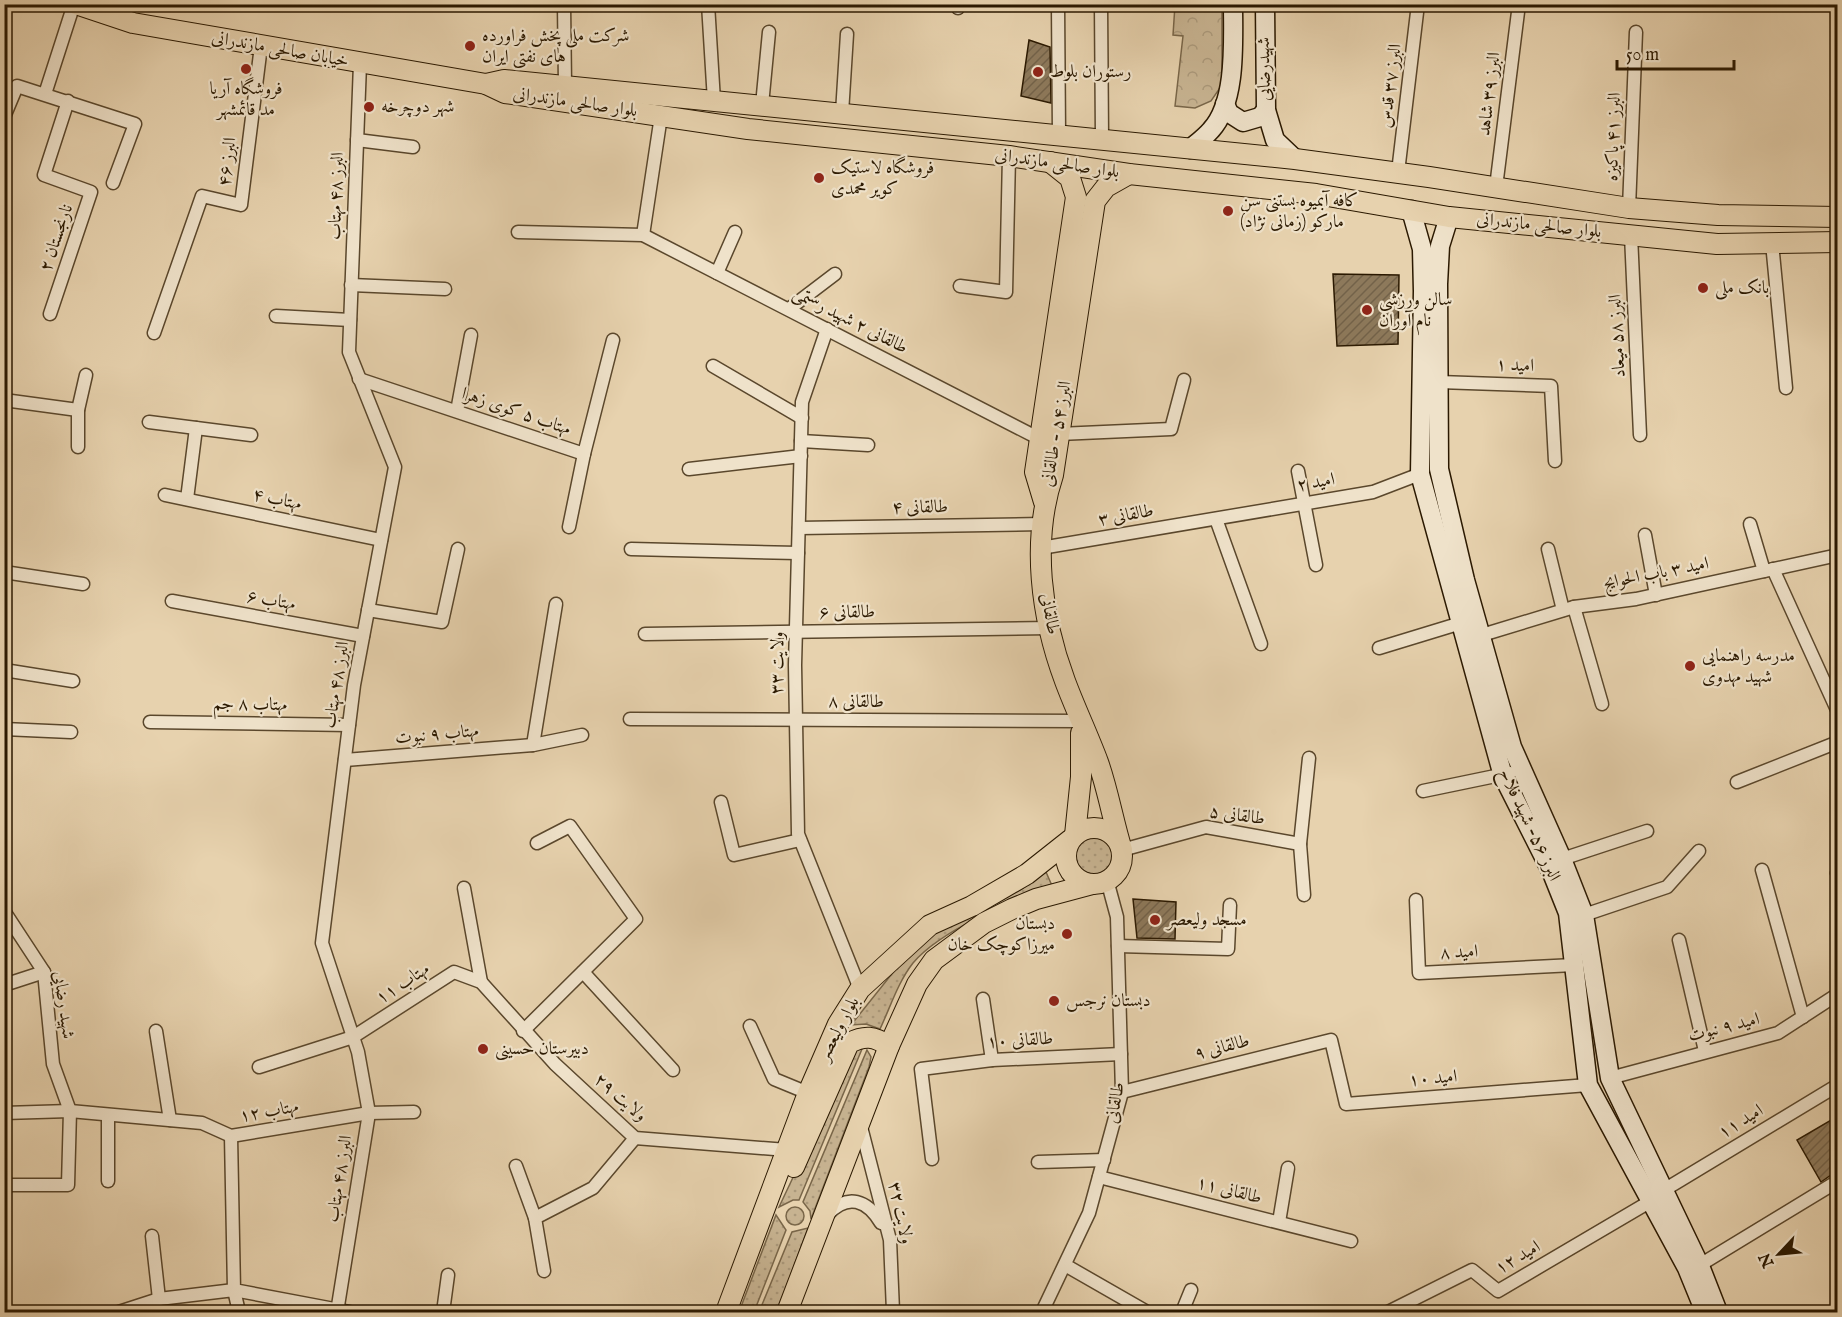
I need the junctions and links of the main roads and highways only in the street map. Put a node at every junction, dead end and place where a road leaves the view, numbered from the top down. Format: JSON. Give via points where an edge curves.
{"nodes":[{"id":1,"x":75,"y":4,"type":"edge"},
{"id":2,"x":486,"y":84,"type":"junction"},
{"id":3,"x":1050,"y":162,"type":"junction"},
{"id":4,"x":1129,"y":174,"type":"junction"},
{"id":5,"x":1074,"y":206,"type":"junction"},
{"id":6,"x":1094,"y":212,"type":"junction"},
{"id":7,"x":1838,"y":217,"type":"edge"},
{"id":8,"x":1838,"y":242,"type":"edge"},
{"id":9,"x":1044,"y":502,"type":"junction"},
{"id":10,"x":1081,"y":721,"type":"junction"},
{"id":11,"x":1072,"y":837,"type":"junction"},
{"id":12,"x":1122,"y":850,"type":"junction"},
{"id":13,"x":1100,"y":882,"type":"junction"},
{"id":14,"x":889,"y":1046,"type":"junction"},
{"id":15,"x":757,"y":1231,"type":"junction"},
{"id":16,"x":726,"y":1312,"type":"edge"},
{"id":17,"x":787,"y":1312,"type":"edge"}],
"edges":[{"from":1,"to":2,"type":"main road","name":"خیابان صالحی مازندرانی","via":[[133,23]]},
{"from":2,"to":3,"type":"main road","name":"بلوار صالحی مازندرانی","via":[[505,93],[748,129]]},
{"from":2,"to":7,"type":"main road","name":"بلوار صالحی مازندرانی","via":[[504,80],[1295,159],[1629,208],[1718,215]]},
{"from":3,"to":4,"type":"main road","name":"بلوار صالحی مازندرانی"},
{"from":3,"to":5,"type":"main road","name":"البرز ۵۴ - طالقانی","via":[[1070,178],[1076,197]]},
{"from":4,"to":6,"type":"main road","name":"البرز ۵۴ - طالقانی","via":[[1106,187],[1095,201]]},
{"from":4,"to":8,"type":"main road","name":"بلوار صالحی مازندرانی","via":[[1316,194],[1449,216],[1717,244]]},
{"from":5,"to":6,"type":"main road","via":[[1085,195],[1091,199]]},
{"from":5,"to":9,"type":"main road","name":"البرز ۵۴ - طالقانی","via":[[1035,472]]},
{"from":6,"to":9,"type":"main road","name":"البرز ۵۴ - طالقانی","via":[[1053,475]]},
{"from":9,"to":10,"type":"main road","name":"طالقانی","via":[[1041,548],[1050,628],[1064,680]]},
{"from":10,"to":11,"type":"main road","name":"طالقانی","via":[[1081,777]]},
{"from":10,"to":12,"type":"main road","name":"طالقانی","via":[[1098,764]]},
{"from":11,"to":12,"type":"main road","via":[[1082,830],[1099,828],[1114,835]]},
{"from":11,"to":13,"type":"main road","via":[[1066,859],[1069,868],[1074,876]]},
{"from":11,"to":15,"type":"main road","name":"بلوار ولیعصر","via":[[1027,874],[972,906],[930,924],[860,989],[838,1024],[808,1093]]},
{"from":12,"to":13,"type":"main road","via":[[1120,868]]},
{"from":13,"to":14,"type":"main road","via":[[1012,909],[984,923],[934,960],[917,984]]},
{"from":14,"to":15,"type":"main road","via":[[877,1037],[862,1036],[849,1043],[794,1167]]},
{"from":14,"to":17,"type":"main road"},
{"from":15,"to":16,"type":"main road","name":"بلوار ولیعصر"}]}
